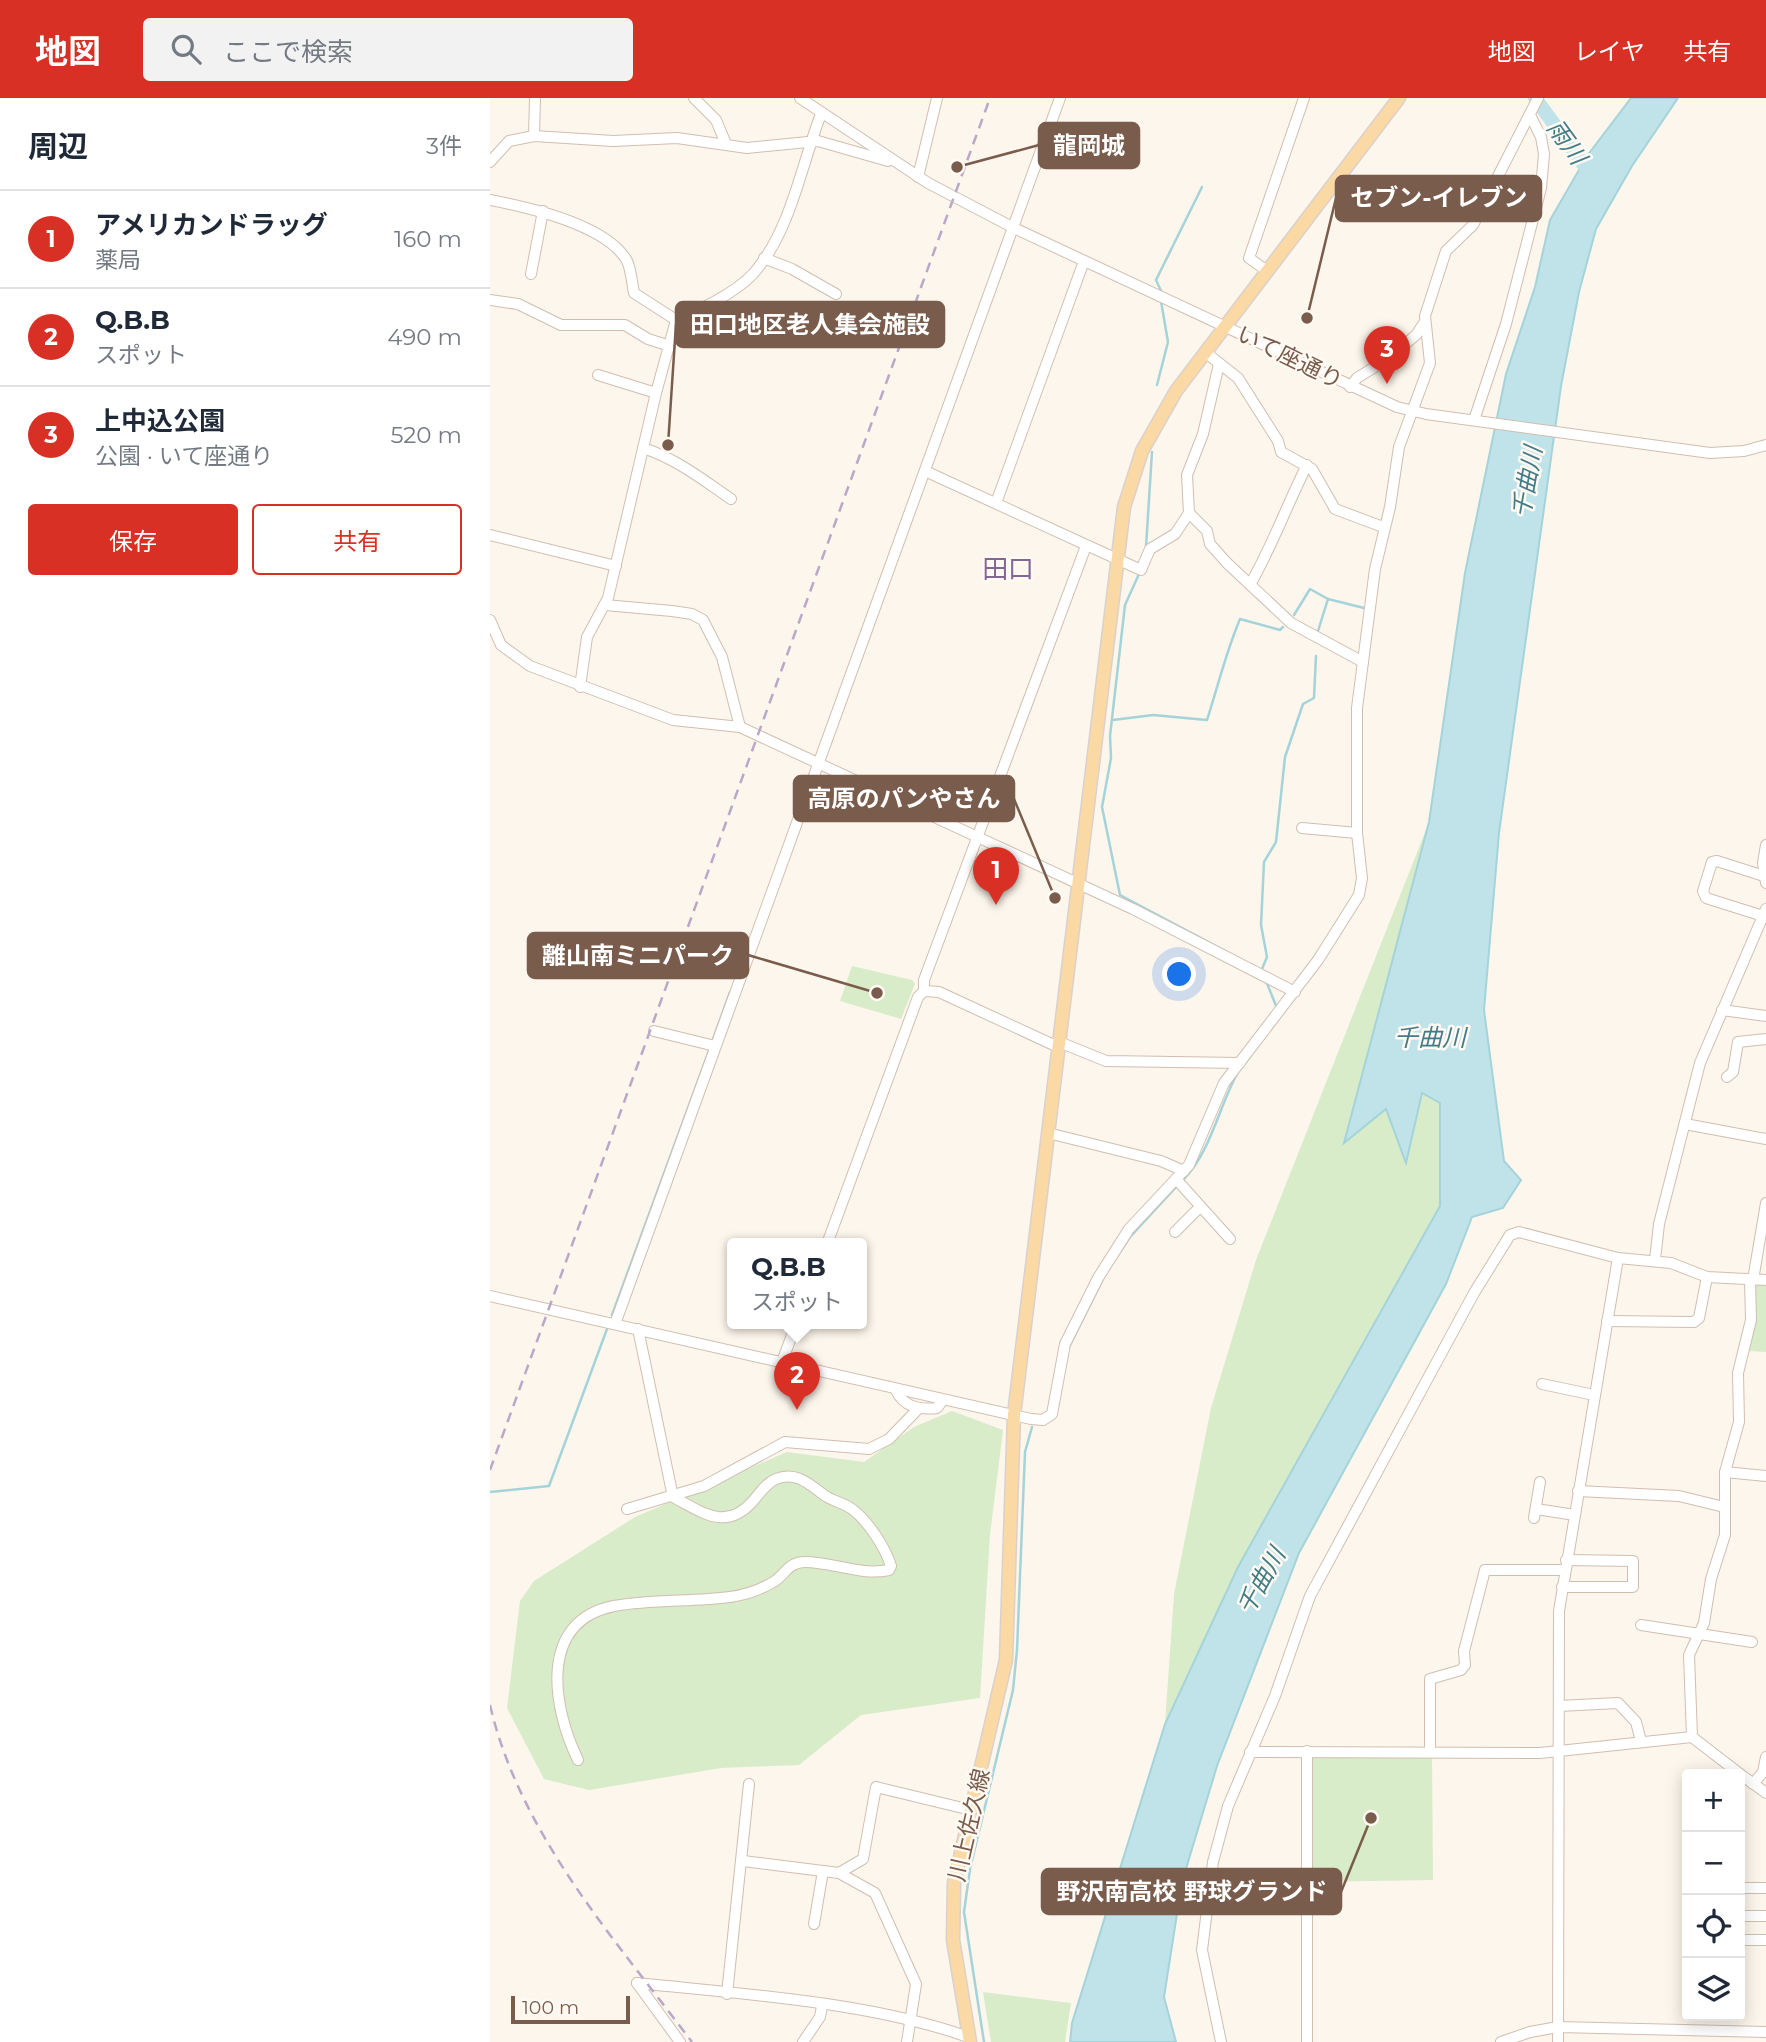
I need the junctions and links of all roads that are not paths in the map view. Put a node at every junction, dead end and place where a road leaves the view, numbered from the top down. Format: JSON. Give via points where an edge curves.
{"nodes":[{"id":1,"x":535,"y":98,"type":"edge"},
{"id":2,"x":694,"y":98,"type":"edge"},
{"id":3,"x":800,"y":98,"type":"edge"},
{"id":4,"x":937,"y":98,"type":"edge"},
{"id":5,"x":1060,"y":98,"type":"edge"},
{"id":6,"x":1304,"y":98,"type":"edge"},
{"id":7,"x":1399,"y":98,"type":"edge"},
{"id":8,"x":1538,"y":98,"type":"edge"},
{"id":9,"x":821,"y":114,"type":"junction"},
{"id":10,"x":1531,"y":114,"type":"junction"},
{"id":11,"x":534,"y":135,"type":"junction"},
{"id":12,"x":810,"y":142,"type":"junction"},
{"id":13,"x":726,"y":144,"type":"junction"},
{"id":14,"x":890,"y":159,"type":"junction"},
{"id":15,"x":490,"y":162,"type":"edge"},
{"id":16,"x":918,"y":177,"type":"junction"},
{"id":17,"x":490,"y":200,"type":"edge"},
{"id":18,"x":543,"y":211,"type":"junction"},
{"id":19,"x":1014,"y":228,"type":"junction"},
{"id":20,"x":764,"y":258,"type":"junction"},
{"id":21,"x":1084,"y":261,"type":"junction"},
{"id":22,"x":1267,"y":271,"type":"junction"},
{"id":23,"x":531,"y":274,"type":"dead end"},
{"id":24,"x":836,"y":295,"type":"dead end"},
{"id":25,"x":490,"y":300,"type":"edge"},
{"id":26,"x":676,"y":320,"type":"junction"},
{"id":27,"x":1424,"y":323,"type":"junction"},
{"id":28,"x":1226,"y":325,"type":"junction"},
{"id":29,"x":670,"y":346,"type":"junction"},
{"id":30,"x":1205,"y":352,"type":"junction"},
{"id":31,"x":1219,"y":364,"type":"junction"},
{"id":32,"x":598,"y":375,"type":"dead end"},
{"id":33,"x":1350,"y":387,"type":"junction"},
{"id":34,"x":656,"y":393,"type":"junction"},
{"id":35,"x":1411,"y":412,"type":"junction"},
{"id":36,"x":1478,"y":421,"type":"junction"},
{"id":37,"x":1766,"y":445,"type":"edge"},
{"id":38,"x":643,"y":448,"type":"junction"},
{"id":39,"x":1307,"y":465,"type":"junction"},
{"id":40,"x":925,"y":471,"type":"junction"},
{"id":41,"x":732,"y":499,"type":"dead end"},
{"id":42,"x":996,"y":503,"type":"junction"},
{"id":43,"x":1189,"y":513,"type":"junction"},
{"id":44,"x":1383,"y":527,"type":"junction"},
{"id":45,"x":490,"y":535,"type":"edge"},
{"id":46,"x":1086,"y":546,"type":"junction"},
{"id":47,"x":1116,"y":560,"type":"junction"},
{"id":48,"x":616,"y":566,"type":"junction"},
{"id":49,"x":1251,"y":583,"type":"junction"},
{"id":50,"x":605,"y":605,"type":"junction"},
{"id":51,"x":490,"y":620,"type":"edge"},
{"id":52,"x":1363,"y":662,"type":"junction"},
{"id":53,"x":580,"y":687,"type":"junction"},
{"id":54,"x":740,"y":727,"type":"junction"},
{"id":55,"x":819,"y":764,"type":"junction"},
{"id":56,"x":1302,"y":828,"type":"dead end"},
{"id":57,"x":1357,"y":833,"type":"junction"},
{"id":58,"x":978,"y":837,"type":"junction"},
{"id":59,"x":1766,"y":845,"type":"edge"},
{"id":60,"x":1765,"y":879,"type":"edge"},
{"id":61,"x":1078,"y":884,"type":"junction"},
{"id":62,"x":1764,"y":913,"type":"edge"},
{"id":63,"x":924,"y":991,"type":"junction"},
{"id":64,"x":1295,"y":992,"type":"junction"},
{"id":65,"x":1722,"y":1010,"type":"junction"},
{"id":66,"x":1766,"y":1016,"type":"edge"},
{"id":67,"x":654,"y":1031,"type":"dead end"},
{"id":68,"x":1766,"y":1039,"type":"edge"},
{"id":69,"x":1059,"y":1044,"type":"junction"},
{"id":70,"x":712,"y":1046,"type":"junction"},
{"id":71,"x":1240,"y":1063,"type":"junction"},
{"id":72,"x":1727,"y":1077,"type":"dead end"},
{"id":73,"x":1685,"y":1124,"type":"junction"},
{"id":74,"x":1048,"y":1133,"type":"junction"},
{"id":75,"x":1766,"y":1139,"type":"edge"},
{"id":76,"x":1184,"y":1171,"type":"junction"},
{"id":77,"x":1176,"y":1179,"type":"junction"},
{"id":78,"x":1766,"y":1203,"type":"edge"},
{"id":79,"x":1200,"y":1207,"type":"junction"},
{"id":80,"x":1175,"y":1232,"type":"dead end"},
{"id":81,"x":829,"y":1238,"type":"edge"},
{"id":82,"x":1230,"y":1239,"type":"dead end"},
{"id":83,"x":1618,"y":1258,"type":"junction"},
{"id":84,"x":1655,"y":1261,"type":"junction"},
{"id":85,"x":1707,"y":1277,"type":"junction"},
{"id":86,"x":1752,"y":1280,"type":"junction"},
{"id":87,"x":1766,"y":1280,"type":"edge"},
{"id":88,"x":490,"y":1296,"type":"edge"},
{"id":89,"x":1608,"y":1321,"type":"junction"},
{"id":90,"x":615,"y":1324,"type":"junction"},
{"id":91,"x":638,"y":1329,"type":"junction"},
{"id":92,"x":794,"y":1329,"type":"edge"},
{"id":93,"x":782,"y":1362,"type":"junction"},
{"id":94,"x":1542,"y":1384,"type":"dead end"},
{"id":95,"x":896,"y":1390,"type":"junction"},
{"id":96,"x":1594,"y":1395,"type":"junction"},
{"id":97,"x":943,"y":1400,"type":"junction"},
{"id":98,"x":918,"y":1409,"type":"junction"},
{"id":99,"x":1014,"y":1415,"type":"junction"},
{"id":100,"x":1726,"y":1472,"type":"junction"},
{"id":101,"x":1766,"y":1476,"type":"edge"},
{"id":102,"x":1540,"y":1482,"type":"dead end"},
{"id":103,"x":1578,"y":1491,"type":"junction"},
{"id":104,"x":673,"y":1497,"type":"junction"},
{"id":105,"x":1724,"y":1507,"type":"junction"},
{"id":106,"x":627,"y":1509,"type":"dead end"},
{"id":107,"x":1575,"y":1516,"type":"junction"},
{"id":108,"x":1565,"y":1565,"type":"junction"},
{"id":109,"x":1562,"y":1587,"type":"junction"},
{"id":110,"x":1641,"y":1625,"type":"dead end"},
{"id":111,"x":1699,"y":1635,"type":"junction"},
{"id":112,"x":1752,"y":1642,"type":"dead end"},
{"id":113,"x":1559,"y":1706,"type":"junction"},
{"id":114,"x":1692,"y":1737,"type":"junction"},
{"id":115,"x":1641,"y":1741,"type":"junction"},
{"id":116,"x":1307,"y":1751,"type":"junction"},
{"id":117,"x":1558,"y":1751,"type":"junction"},
{"id":118,"x":1250,"y":1752,"type":"junction"},
{"id":119,"x":1430,"y":1752,"type":"junction"},
{"id":120,"x":1766,"y":1758,"type":"edge"},
{"id":121,"x":578,"y":1760,"type":"dead end"},
{"id":122,"x":1734,"y":1769,"type":"edge"},
{"id":123,"x":1745,"y":1778,"type":"edge"},
{"id":124,"x":749,"y":1784,"type":"dead end"},
{"id":125,"x":1753,"y":1784,"type":"junction"},
{"id":126,"x":1766,"y":1793,"type":"edge"},
{"id":127,"x":971,"y":1810,"type":"junction"},
{"id":128,"x":743,"y":1861,"type":"junction"},
{"id":129,"x":822,"y":1871,"type":"junction"},
{"id":130,"x":839,"y":1873,"type":"junction"},
{"id":131,"x":1745,"y":1888,"type":"edge"},
{"id":132,"x":1766,"y":1888,"type":"edge"},
{"id":133,"x":1745,"y":1916,"type":"edge"},
{"id":134,"x":1766,"y":1916,"type":"edge"},
{"id":135,"x":814,"y":1924,"type":"dead end"},
{"id":136,"x":1745,"y":1940,"type":"edge"},
{"id":137,"x":1766,"y":1940,"type":"edge"},
{"id":138,"x":727,"y":1994,"type":"junction"},
{"id":139,"x":822,"y":2006,"type":"junction"},
{"id":140,"x":911,"y":2020,"type":"junction"},
{"id":141,"x":1558,"y":2027,"type":"junction"},
{"id":142,"x":1766,"y":2032,"type":"edge"},
{"id":143,"x":1529,"y":2037,"type":"edge"},
{"id":144,"x":969,"y":2040,"type":"edge"},
{"id":145,"x":680,"y":2042,"type":"edge"},
{"id":146,"x":803,"y":2042,"type":"edge"},
{"id":147,"x":907,"y":2042,"type":"edge"},
{"id":148,"x":1222,"y":2042,"type":"edge"},
{"id":149,"x":1307,"y":2042,"type":"edge"},
{"id":150,"x":1501,"y":2042,"type":"edge"},
{"id":151,"x":1558,"y":2042,"type":"edge"}],
"edges":[{"from":1,"to":11,"type":"street"},
{"from":2,"to":13,"type":"street","via":[[716,120]]},
{"from":3,"to":9,"type":"street","name":"いて座通り"},
{"from":4,"to":16,"type":"street"},
{"from":5,"to":19,"type":"street"},
{"from":6,"to":22,"type":"street","via":[[1249,258]]},
{"from":7,"to":22,"type":"main road","name":"川上佐久線"},
{"from":8,"to":10,"type":"street"},
{"from":9,"to":12,"type":"street"},
{"from":9,"to":14,"type":"street","name":"いて座通り"},
{"from":10,"to":27,"type":"street","via":[[1473,225],[1446,251]]},
{"from":10,"to":36,"type":"street","via":[[1544,154],[1541,188],[1506,324],[1483,386]]},
{"from":11,"to":13,"type":"street","via":[[612,141],[677,138]]},
{"from":11,"to":15,"type":"street","via":[[509,141]]},
{"from":12,"to":13,"type":"street","via":[[747,148]]},
{"from":12,"to":14,"type":"street"},
{"from":12,"to":20,"type":"street","via":[[787,211]]},
{"from":14,"to":16,"type":"street","name":"いて座通り"},
{"from":16,"to":19,"type":"street","name":"いて座通り"},
{"from":17,"to":18,"type":"street"},
{"from":18,"to":23,"type":"street"},
{"from":18,"to":26,"type":"street","via":[[617,250],[627,261],[634,293]]},
{"from":19,"to":21,"type":"street","name":"いて座通り"},
{"from":19,"to":40,"type":"street"},
{"from":20,"to":24,"type":"street"},
{"from":20,"to":26,"type":"street","via":[[734,289]]},
{"from":21,"to":28,"type":"street","name":"いて座通り"},
{"from":21,"to":42,"type":"street"},
{"from":22,"to":28,"type":"main road","name":"川上佐久線"},
{"from":25,"to":29,"type":"street","via":[[518,304],[561,325],[625,325]]},
{"from":26,"to":29,"type":"street"},
{"from":27,"to":33,"type":"street","via":[[1416,335]]},
{"from":27,"to":35,"type":"street","via":[[1430,363]]},
{"from":28,"to":30,"type":"main road","name":"川上佐久線"},
{"from":28,"to":33,"type":"street","name":"いて座通り"},
{"from":29,"to":34,"type":"street"},
{"from":30,"to":31,"type":"street"},
{"from":30,"to":47,"type":"main road","name":"川上佐久線","via":[[1176,391],[1142,451],[1126,499]]},
{"from":31,"to":39,"type":"street","via":[[1238,378],[1281,452]]},
{"from":31,"to":43,"type":"street","via":[[1203,434],[1187,475]]},
{"from":32,"to":34,"type":"street"},
{"from":33,"to":35,"type":"street","name":"いて座通り"},
{"from":34,"to":38,"type":"street"},
{"from":35,"to":36,"type":"street","name":"いて座通り"},
{"from":35,"to":44,"type":"street"},
{"from":36,"to":37,"type":"street","name":"いて座通り","via":[[1728,453]]},
{"from":38,"to":41,"type":"street","via":[[673,460]]},
{"from":38,"to":48,"type":"street"},
{"from":39,"to":44,"type":"street","via":[[1335,509]]},
{"from":39,"to":49,"type":"street"},
{"from":40,"to":42,"type":"street"},
{"from":40,"to":55,"type":"street"},
{"from":42,"to":46,"type":"street"},
{"from":43,"to":47,"type":"street","via":[[1175,534],[1150,549],[1140,570]]},
{"from":43,"to":49,"type":"street","via":[[1207,531],[1210,544]]},
{"from":44,"to":52,"type":"street"},
{"from":45,"to":48,"type":"street"},
{"from":46,"to":47,"type":"street"},
{"from":46,"to":58,"type":"street"},
{"from":47,"to":61,"type":"main road","name":"川上佐久線"},
{"from":48,"to":50,"type":"street"},
{"from":49,"to":52,"type":"street","via":[[1291,623]]},
{"from":50,"to":53,"type":"street","via":[[587,637]]},
{"from":50,"to":54,"type":"street","via":[[692,614],[703,620],[722,657]]},
{"from":51,"to":53,"type":"street","via":[[501,645],[514,657]]},
{"from":52,"to":57,"type":"street","via":[[1357,708]]},
{"from":53,"to":54,"type":"street","via":[[673,720]]},
{"from":54,"to":55,"type":"street"},
{"from":55,"to":58,"type":"street"},
{"from":55,"to":70,"type":"street"},
{"from":56,"to":57,"type":"street"},
{"from":57,"to":64,"type":"street","via":[[1362,878],[1359,895]]},
{"from":58,"to":61,"type":"street"},
{"from":58,"to":63,"type":"street","via":[[924,980]]},
{"from":59,"to":60,"type":"street"},
{"from":60,"to":62,"type":"street","via":[[1717,860],[1712,862],[1703,891],[1706,898]]},
{"from":61,"to":64,"type":"street"},
{"from":61,"to":69,"type":"main road","name":"川上佐久線"},
{"from":62,"to":65,"type":"street"},
{"from":63,"to":69,"type":"street","via":[[939,992]]},
{"from":63,"to":81,"type":"street"},
{"from":64,"to":71,"type":"street"},
{"from":65,"to":66,"type":"street"},
{"from":65,"to":73,"type":"street","via":[[1700,1063]]},
{"from":67,"to":70,"type":"street"},
{"from":68,"to":72,"type":"street","via":[[1738,1042],[1733,1072]]},
{"from":69,"to":71,"type":"street","via":[[1106,1061]]},
{"from":69,"to":74,"type":"main road","name":"川上佐久線"},
{"from":70,"to":90,"type":"street"},
{"from":71,"to":76,"type":"street","via":[[1224,1083],[1198,1149]]},
{"from":73,"to":75,"type":"street"},
{"from":73,"to":84,"type":"street","via":[[1659,1224]]},
{"from":74,"to":76,"type":"street"},
{"from":74,"to":99,"type":"main road","name":"川上佐久線"},
{"from":76,"to":77,"type":"street"},
{"from":77,"to":79,"type":"street"},
{"from":77,"to":99,"type":"street","via":[[1129,1229],[1098,1278],[1065,1344],[1052,1415],[1037,1420]]},
{"from":78,"to":86,"type":"street"},
{"from":79,"to":80,"type":"street"},
{"from":79,"to":82,"type":"street"},
{"from":83,"to":84,"type":"street"},
{"from":83,"to":89,"type":"street"},
{"from":83,"to":118,"type":"street","via":[[1519,1232],[1510,1234],[1310,1596]]},
{"from":84,"to":85,"type":"street"},
{"from":85,"to":86,"type":"street"},
{"from":85,"to":89,"type":"street","via":[[1699,1318],[1694,1322]]},
{"from":86,"to":87,"type":"street"},
{"from":86,"to":100,"type":"street","via":[[1751,1320],[1738,1373],[1739,1422]]},
{"from":88,"to":90,"type":"street"},
{"from":89,"to":96,"type":"street"},
{"from":90,"to":91,"type":"street"},
{"from":91,"to":93,"type":"street"},
{"from":91,"to":104,"type":"street"},
{"from":92,"to":93,"type":"street"},
{"from":93,"to":95,"type":"street"},
{"from":94,"to":96,"type":"street"},
{"from":95,"to":97,"type":"street"},
{"from":95,"to":98,"type":"street"},
{"from":96,"to":103,"type":"street"},
{"from":97,"to":98,"type":"street","via":[[937,1408]]},
{"from":97,"to":99,"type":"street"},
{"from":98,"to":104,"type":"street","via":[[889,1439],[869,1450],[785,1441],[704,1486]]},
{"from":99,"to":127,"type":"main road","name":"川上佐久線","via":[[1006,1660]]},
{"from":100,"to":101,"type":"street"},
{"from":100,"to":105,"type":"street"},
{"from":102,"to":107,"type":"street","via":[[1535,1513]]},
{"from":103,"to":105,"type":"street","via":[[1679,1496]]},
{"from":103,"to":107,"type":"street"},
{"from":104,"to":106,"type":"street"},
{"from":104,"to":121,"type":"street","via":[[719,1518],[743,1512],[766,1484],[776,1479],[806,1480],[858,1514],[891,1566],[881,1572],[797,1563],[763,1588],[732,1597],[622,1605],[589,1616],[571,1630],[558,1668],[560,1719]]},
{"from":105,"to":111,"type":"street","via":[[1725,1535]]},
{"from":107,"to":108,"type":"street"},
{"from":108,"to":109,"type":"street"},
{"from":108,"to":109,"type":"street","via":[[1633,1561],[1633,1587]]},
{"from":108,"to":119,"type":"street","via":[[1485,1570],[1464,1651],[1464,1668],[1430,1679]]},
{"from":109,"to":113,"type":"street"},
{"from":110,"to":111,"type":"street"},
{"from":111,"to":112,"type":"street"},
{"from":111,"to":114,"type":"street","via":[[1689,1656]]},
{"from":113,"to":115,"type":"street","via":[[1618,1703],[1636,1722]]},
{"from":113,"to":117,"type":"street"},
{"from":114,"to":115,"type":"street"},
{"from":114,"to":122,"type":"street"},
{"from":115,"to":117,"type":"street"},
{"from":116,"to":118,"type":"street"},
{"from":116,"to":119,"type":"street"},
{"from":116,"to":149,"type":"street"},
{"from":117,"to":119,"type":"street"},
{"from":117,"to":141,"type":"street"},
{"from":118,"to":148,"type":"street","via":[[1218,1838],[1204,1932],[1204,1967]]},
{"from":120,"to":125,"type":"street","via":[[1763,1772]]},
{"from":123,"to":125,"type":"street"},
{"from":124,"to":128,"type":"street"},
{"from":125,"to":126,"type":"street"},
{"from":127,"to":130,"type":"street","via":[[876,1787],[863,1859]]},
{"from":127,"to":144,"type":"main road","name":"川上佐久線","via":[[954,1883],[953,1927]]},
{"from":128,"to":129,"type":"street"},
{"from":128,"to":138,"type":"street"},
{"from":129,"to":130,"type":"street"},
{"from":129,"to":135,"type":"street"},
{"from":130,"to":140,"type":"street","via":[[865,1885],[880,1902],[916,1984]]},
{"from":131,"to":132,"type":"street"},
{"from":133,"to":134,"type":"street"},
{"from":136,"to":137,"type":"street"},
{"from":138,"to":139,"type":"street"},
{"from":138,"to":145,"type":"street","via":[[637,1983]]},
{"from":139,"to":140,"type":"street"},
{"from":139,"to":146,"type":"street"},
{"from":140,"to":144,"type":"street"},
{"from":140,"to":147,"type":"street"},
{"from":141,"to":142,"type":"street"},
{"from":141,"to":143,"type":"street"},
{"from":141,"to":151,"type":"street"},
{"from":143,"to":150,"type":"street"}]}
